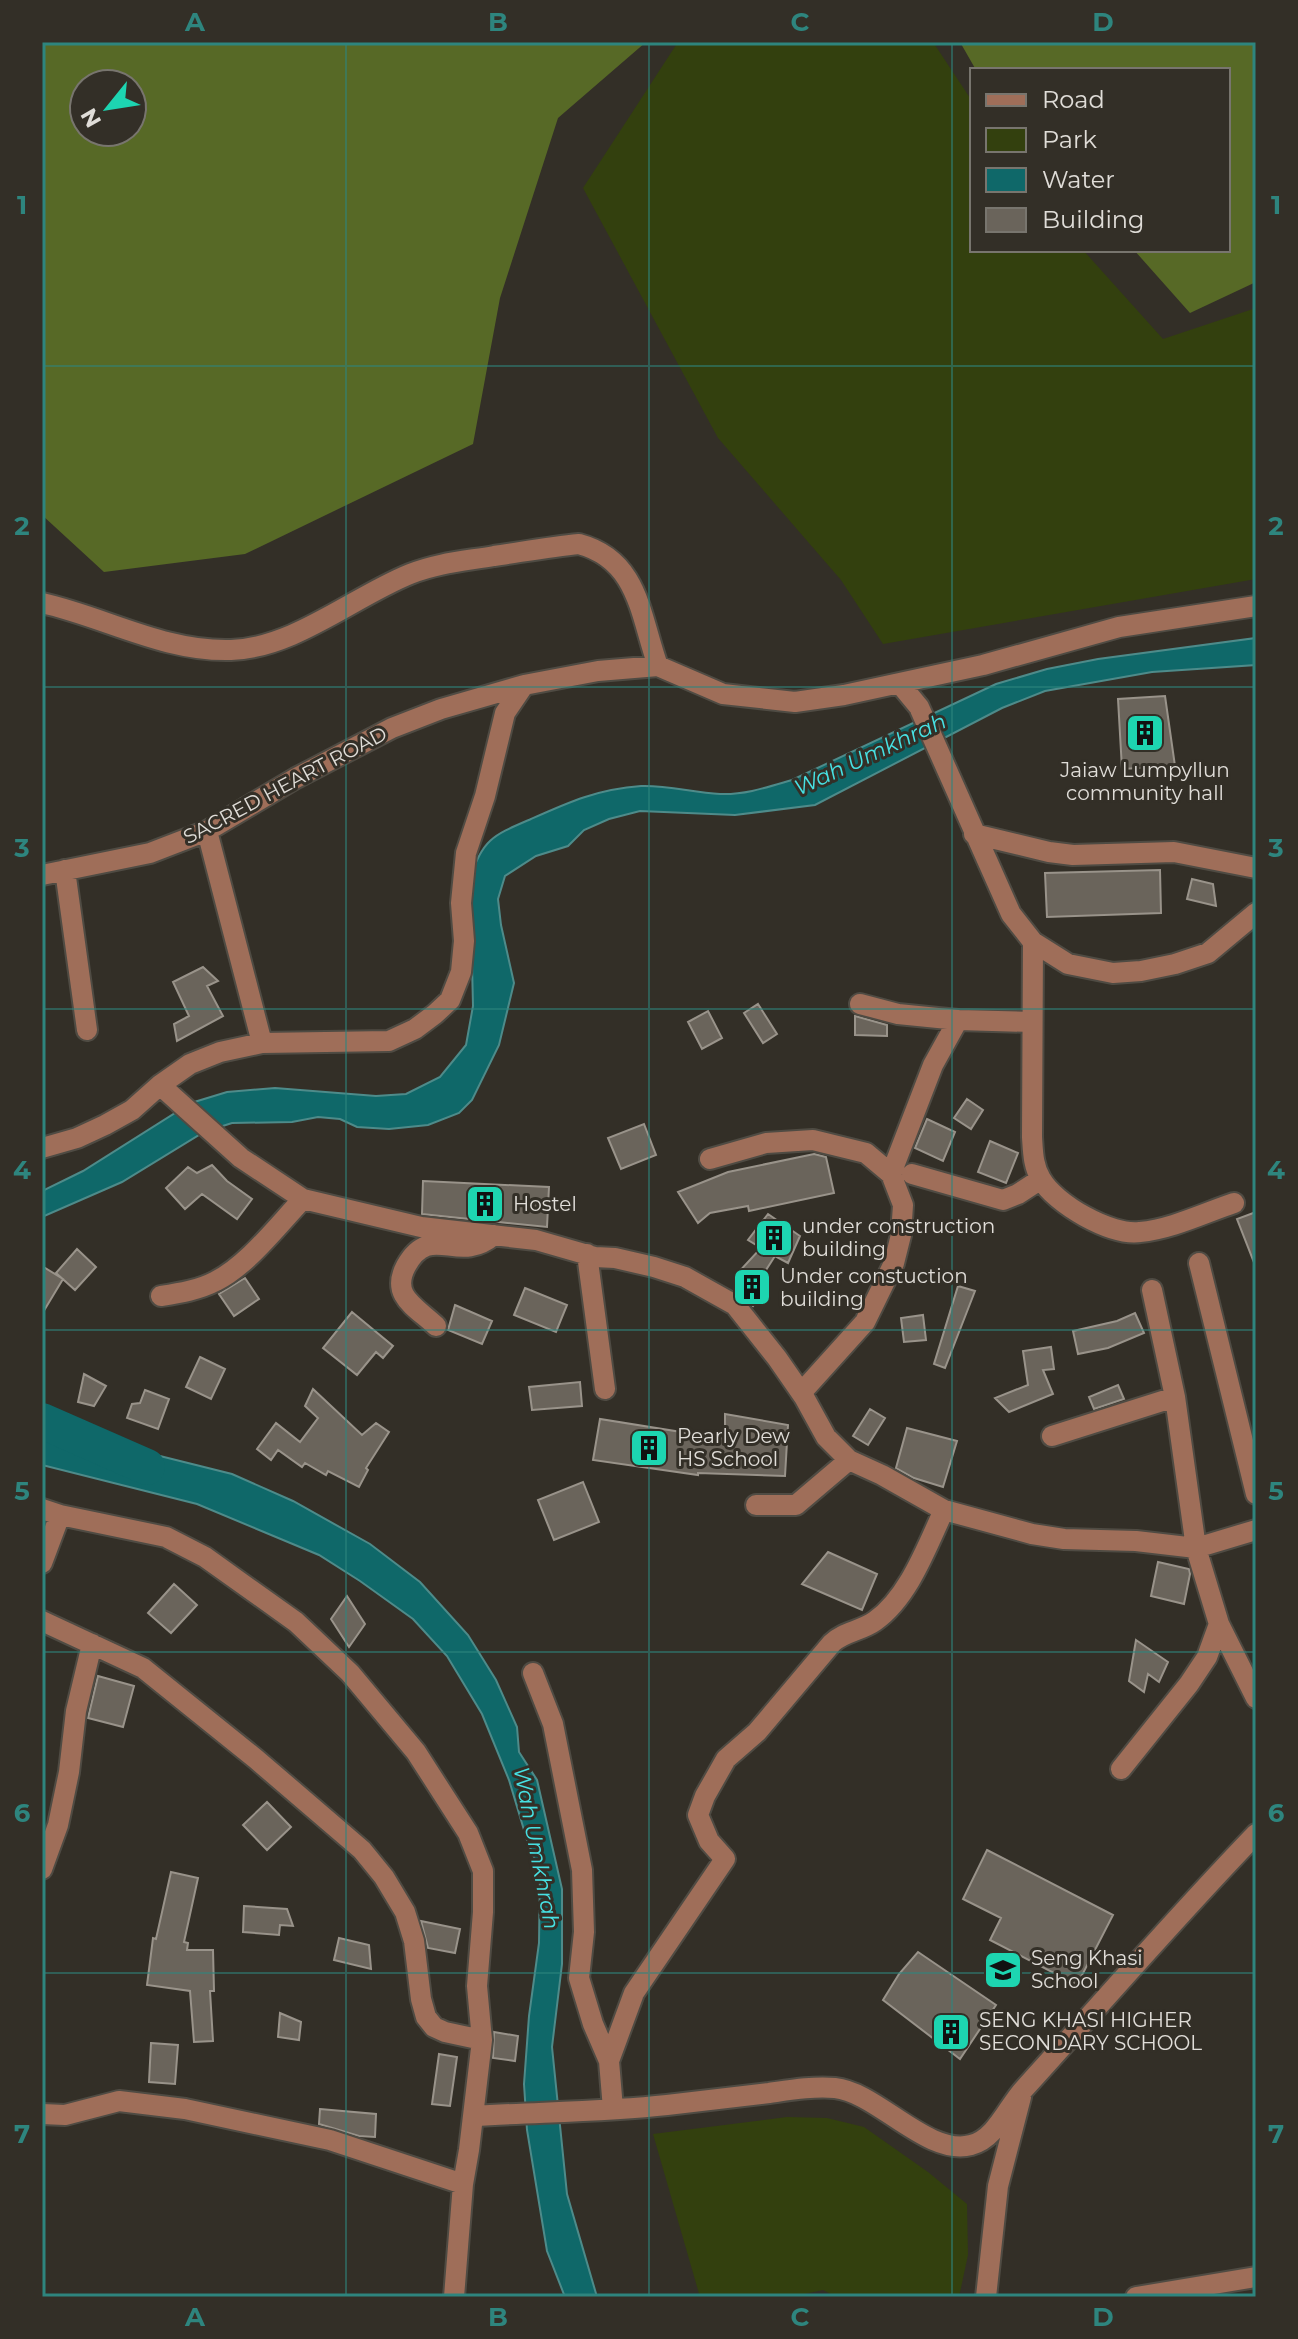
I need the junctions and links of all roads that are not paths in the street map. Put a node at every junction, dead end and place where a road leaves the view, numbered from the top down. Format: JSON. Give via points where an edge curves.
{"nodes":[{"id":1,"x":42,"y":603,"type":"edge"},
{"id":2,"x":1256,"y":606,"type":"edge"},
{"id":3,"x":658,"y":666,"type":"junction"},
{"id":4,"x":900,"y":684,"type":"junction"},
{"id":5,"x":524,"y":685,"type":"junction"},
{"id":6,"x":207,"y":831,"type":"junction"},
{"id":7,"x":974,"y":834,"type":"junction"},
{"id":8,"x":1256,"y":868,"type":"edge"},
{"id":9,"x":65,"y":870,"type":"junction"},
{"id":10,"x":42,"y":875,"type":"edge"},
{"id":11,"x":1256,"y":913,"type":"edge"},
{"id":12,"x":1033,"y":942,"type":"junction"},
{"id":13,"x":860,"y":1004,"type":"dead end"},
{"id":14,"x":958,"y":1020,"type":"junction"},
{"id":15,"x":1032,"y":1022,"type":"junction"},
{"id":16,"x":87,"y":1030,"type":"dead end"},
{"id":17,"x":262,"y":1043,"type":"junction"},
{"id":18,"x":160,"y":1085,"type":"junction"},
{"id":19,"x":42,"y":1148,"type":"edge"},
{"id":20,"x":710,"y":1159,"type":"dead end"},
{"id":21,"x":901,"y":1174,"type":"junction"},
{"id":22,"x":1041,"y":1179,"type":"junction"},
{"id":23,"x":303,"y":1199,"type":"junction"},
{"id":24,"x":1234,"y":1203,"type":"dead end"},
{"id":25,"x":494,"y":1235,"type":"junction"},
{"id":26,"x":587,"y":1254,"type":"junction"},
{"id":27,"x":1199,"y":1263,"type":"dead end"},
{"id":28,"x":1152,"y":1290,"type":"dead end"},
{"id":29,"x":161,"y":1296,"type":"dead end"},
{"id":30,"x":436,"y":1326,"type":"dead end"},
{"id":31,"x":605,"y":1389,"type":"dead end"},
{"id":32,"x":801,"y":1393,"type":"junction"},
{"id":33,"x":1175,"y":1397,"type":"junction"},
{"id":34,"x":1052,"y":1436,"type":"dead end"},
{"id":35,"x":849,"y":1460,"type":"junction"},
{"id":36,"x":1256,"y":1494,"type":"edge"},
{"id":37,"x":756,"y":1505,"type":"dead end"},
{"id":38,"x":944,"y":1510,"type":"junction"},
{"id":39,"x":51,"y":1512,"type":"edge"},
{"id":40,"x":1256,"y":1530,"type":"edge"},
{"id":41,"x":1196,"y":1548,"type":"junction"},
{"id":42,"x":42,"y":1563,"type":"edge"},
{"id":43,"x":42,"y":1621,"type":"edge"},
{"id":44,"x":1219,"y":1624,"type":"junction"},
{"id":45,"x":92,"y":1644,"type":"junction"},
{"id":46,"x":533,"y":1673,"type":"dead end"},
{"id":47,"x":1256,"y":1698,"type":"edge"},
{"id":48,"x":1121,"y":1769,"type":"dead end"},
{"id":49,"x":1256,"y":1834,"type":"edge"},
{"id":50,"x":42,"y":1869,"type":"edge"},
{"id":51,"x":482,"y":2040,"type":"junction"},
{"id":52,"x":609,"y":2061,"type":"junction"},
{"id":53,"x":1022,"y":2091,"type":"junction"},
{"id":54,"x":613,"y":2109,"type":"junction"},
{"id":55,"x":42,"y":2114,"type":"edge"},
{"id":56,"x":65,"y":2115,"type":"junction"},
{"id":57,"x":474,"y":2116,"type":"junction"},
{"id":58,"x":42,"y":2130,"type":"edge"},
{"id":59,"x":463,"y":2184,"type":"junction"},
{"id":60,"x":1256,"y":2277,"type":"edge"},
{"id":61,"x":454,"y":2297,"type":"edge"},
{"id":62,"x":986,"y":2297,"type":"edge"},
{"id":63,"x":1136,"y":2297,"type":"edge"}],
"edges":[{"from":1,"to":3,"type":"street","via":[[150,638],[248,649],[442,563],[579,544],[597,549],[625,574]]},
{"from":2,"to":4,"type":"street","via":[[1119,627]]},
{"from":3,"to":4,"type":"street","via":[[723,694],[795,702]]},
{"from":3,"to":5,"type":"street","name":"SACRED HEART ROAD"},
{"from":4,"to":7,"type":"street","via":[[919,707]]},
{"from":5,"to":6,"type":"street","name":"SACRED HEART ROAD","via":[[392,728]]},
{"from":5,"to":17,"type":"street","via":[[505,713],[466,853],[463,956],[450,1000],[415,1029],[389,1041]]},
{"from":6,"to":9,"type":"street","name":"SACRED HEART ROAD","via":[[150,853]]},
{"from":6,"to":17,"type":"street"},
{"from":7,"to":8,"type":"street","via":[[1061,854],[1174,852]]},
{"from":7,"to":12,"type":"street","via":[[1011,914]]},
{"from":9,"to":10,"type":"street","name":"SACRED HEART ROAD"},
{"from":9,"to":16,"type":"street"},
{"from":11,"to":12,"type":"street","via":[[1208,953],[1141,971],[1113,973],[1068,964]]},
{"from":12,"to":15,"type":"street"},
{"from":13,"to":14,"type":"street"},
{"from":14,"to":15,"type":"street"},
{"from":14,"to":21,"type":"street","via":[[933,1065]]},
{"from":15,"to":22,"type":"street","via":[[1033,1160]]},
{"from":17,"to":18,"type":"street","via":[[190,1064]]},
{"from":18,"to":19,"type":"street","via":[[105,1125]]},
{"from":18,"to":23,"type":"street","via":[[241,1158]]},
{"from":20,"to":21,"type":"street","via":[[766,1143],[813,1140],[866,1153]]},
{"from":21,"to":22,"type":"street","via":[[1003,1200]]},
{"from":21,"to":32,"type":"street","via":[[901,1235],[894,1263],[865,1322]]},
{"from":22,"to":24,"type":"street","via":[[1053,1194],[1122,1232],[1162,1227]]},
{"from":23,"to":25,"type":"street","via":[[421,1227]]},
{"from":23,"to":29,"type":"street","via":[[236,1267],[205,1285]]},
{"from":25,"to":26,"type":"street"},
{"from":25,"to":30,"type":"street","via":[[477,1247],[430,1244],[413,1252],[399,1288]]},
{"from":26,"to":31,"type":"street"},
{"from":26,"to":32,"type":"street","via":[[685,1277],[735,1305]]},
{"from":27,"to":36,"type":"street"},
{"from":28,"to":33,"type":"street"},
{"from":32,"to":35,"type":"street","via":[[826,1437]]},
{"from":33,"to":34,"type":"street"},
{"from":33,"to":41,"type":"street"},
{"from":35,"to":37,"type":"street","via":[[796,1505]]},
{"from":35,"to":38,"type":"street"},
{"from":38,"to":41,"type":"street","via":[[1048,1537]]},
{"from":38,"to":52,"type":"street","via":[[908,1585],[878,1620],[840,1636],[757,1732],[726,1759],[698,1815],[709,1841],[725,1859],[634,1993]]},
{"from":39,"to":42,"type":"street"},
{"from":39,"to":51,"type":"street","via":[[166,1537],[205,1557],[296,1622],[350,1673],[416,1752],[468,1833],[483,1871],[477,1986]]},
{"from":40,"to":41,"type":"street"},
{"from":41,"to":44,"type":"street"},
{"from":43,"to":45,"type":"street"},
{"from":44,"to":47,"type":"street"},
{"from":44,"to":48,"type":"street","via":[[1207,1657],[1189,1684]]},
{"from":45,"to":50,"type":"street","via":[[58,1825]]},
{"from":45,"to":51,"type":"street","via":[[143,1668],[362,1850],[405,1912],[426,2017],[445,2032]]},
{"from":46,"to":52,"type":"street","via":[[553,1724],[582,1870],[579,1978]]},
{"from":49,"to":53,"type":"street"},
{"from":51,"to":57,"type":"street"},
{"from":52,"to":54,"type":"street"},
{"from":53,"to":54,"type":"street","via":[[990,2133],[962,2146],[931,2138],[863,2096],[837,2088]]},
{"from":53,"to":62,"type":"street","via":[[998,2186]]},
{"from":54,"to":57,"type":"street"},
{"from":55,"to":56,"type":"street"},
{"from":56,"to":58,"type":"street"},
{"from":56,"to":59,"type":"street","via":[[119,2101],[185,2109],[330,2140]]},
{"from":57,"to":59,"type":"street"},
{"from":59,"to":61,"type":"street"},
{"from":60,"to":63,"type":"street"}]}
